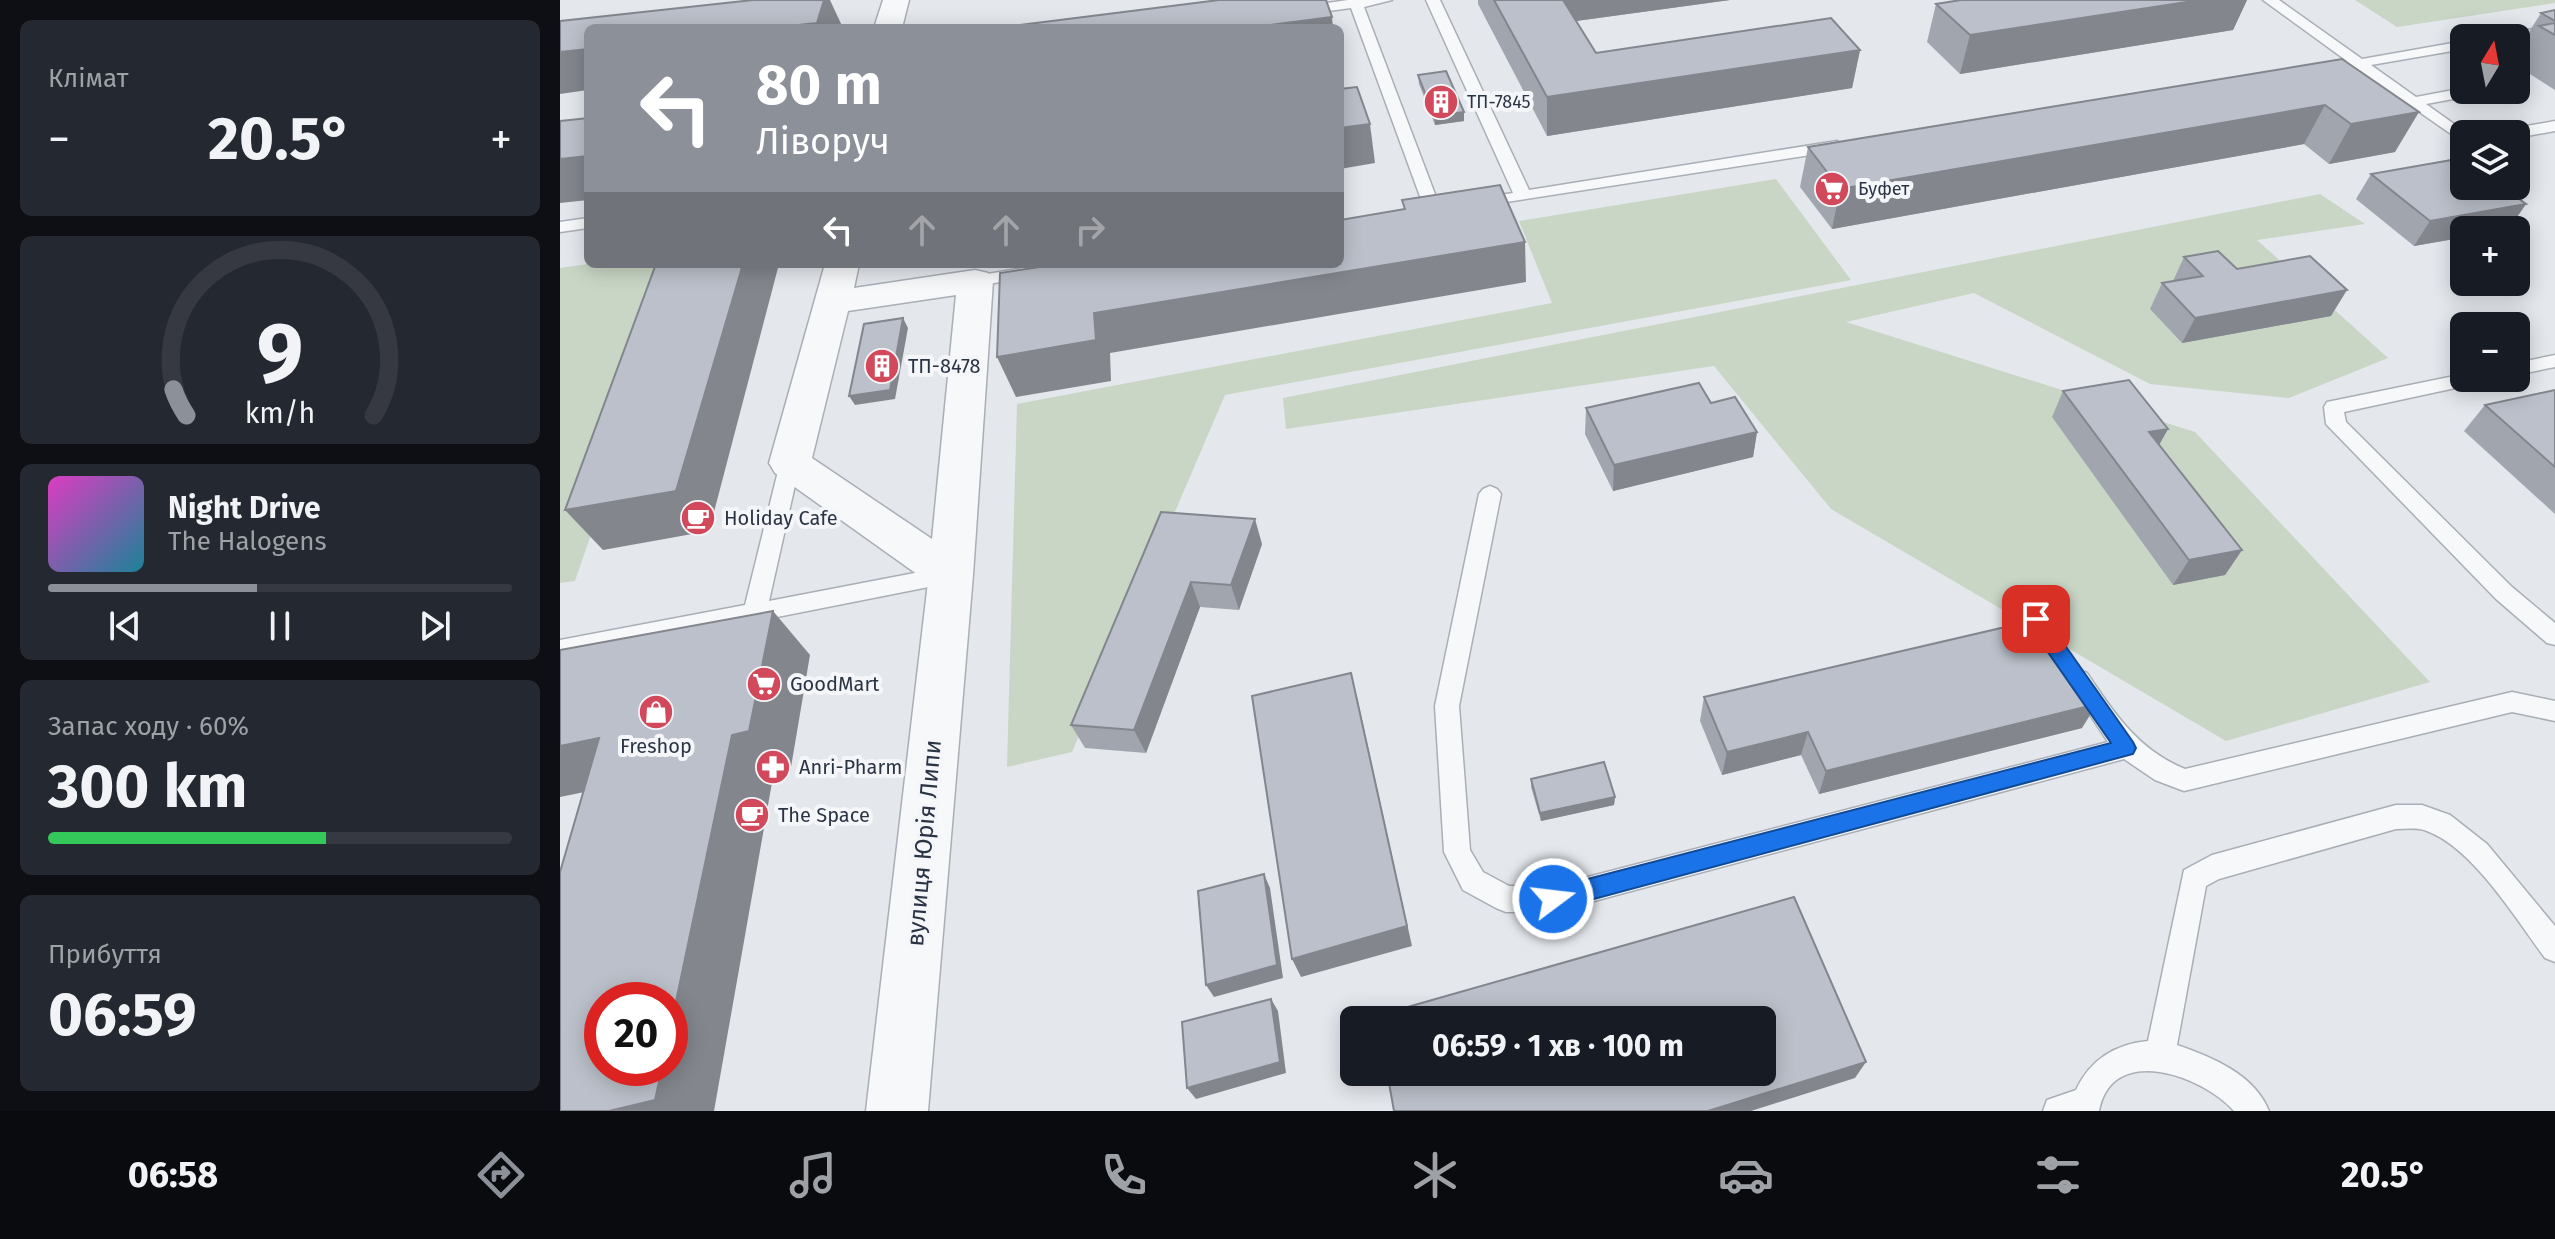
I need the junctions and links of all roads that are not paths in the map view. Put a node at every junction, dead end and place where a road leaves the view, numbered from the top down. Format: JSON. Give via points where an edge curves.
{"nodes":[{"id":1,"x":896,"y":0,"type":"edge"},
{"id":2,"x":920,"y":0,"type":"edge"},
{"id":3,"x":1385,"y":0,"type":"edge"},
{"id":4,"x":1433,"y":0,"type":"edge"},
{"id":5,"x":2270,"y":0,"type":"edge"},
{"id":6,"x":1356,"y":2,"type":"edge"},
{"id":7,"x":1287,"y":12,"type":"edge"},
{"id":8,"x":889,"y":24,"type":"edge"},
{"id":9,"x":914,"y":24,"type":"edge"},
{"id":10,"x":2555,"y":29,"type":"edge"},
{"id":11,"x":2530,"y":34,"type":"edge"},
{"id":12,"x":2450,"y":48,"type":"edge"},
{"id":13,"x":2358,"y":64,"type":"junction"},
{"id":14,"x":2301,"y":73,"type":"edge"},
{"id":15,"x":2450,"y":95,"type":"edge"},
{"id":16,"x":2413,"y":102,"type":"junction"},
{"id":17,"x":2555,"y":126,"type":"edge"},
{"id":18,"x":2450,"y":128,"type":"edge"},
{"id":19,"x":2530,"y":130,"type":"edge"},
{"id":20,"x":1856,"y":143,"type":"edge"},
{"id":21,"x":1523,"y":196,"type":"junction"},
{"id":22,"x":584,"y":224,"type":"edge"},
{"id":23,"x":560,"y":227,"type":"edge"},
{"id":24,"x":1058,"y":268,"type":"edge"},
{"id":25,"x":838,"y":274,"type":"edge"},
{"id":26,"x":975,"y":281,"type":"junction"},
{"id":27,"x":2555,"y":361,"type":"edge"},
{"id":28,"x":2530,"y":366,"type":"edge"},
{"id":29,"x":2450,"y":383,"type":"edge"},
{"id":30,"x":790,"y":463,"type":"junction"},
{"id":31,"x":1490,"y":494,"type":"dead end"},
{"id":32,"x":951,"y":575,"type":"junction"},
{"id":33,"x":755,"y":613,"type":"junction"},
{"id":34,"x":2555,"y":636,"type":"edge"},
{"id":35,"x":560,"y":650,"type":"edge"},
{"id":36,"x":2063,"y":658,"type":"edge"},
{"id":37,"x":2555,"y":711,"type":"edge"},
{"id":38,"x":2126,"y":748,"type":"junction"},
{"id":39,"x":2555,"y":948,"type":"edge"},
{"id":40,"x":2160,"y":1055,"type":"junction"},
{"id":41,"x":2075,"y":1108,"type":"edge"},
{"id":42,"x":897,"y":1111,"type":"edge"},
{"id":43,"x":2254,"y":1111,"type":"edge"}],
"edges":[{"from":1,"to":8,"type":"street"},
{"from":2,"to":9,"type":"street"},
{"from":3,"to":6,"type":"lane"},
{"from":4,"to":21,"type":"lane"},
{"from":5,"to":13,"type":"lane"},
{"from":6,"to":7,"type":"lane"},
{"from":6,"to":21,"type":"lane","via":[[1440,209]]},
{"from":10,"to":11,"type":"lane"},
{"from":12,"to":13,"type":"lane"},
{"from":13,"to":14,"type":"lane"},
{"from":13,"to":16,"type":"lane"},
{"from":15,"to":16,"type":"lane"},
{"from":16,"to":18,"type":"lane"},
{"from":17,"to":19,"type":"lane"},
{"from":20,"to":21,"type":"lane"},
{"from":22,"to":23,"type":"lane"},
{"from":24,"to":26,"type":"lane"},
{"from":25,"to":26,"type":"street"},
{"from":25,"to":30,"type":"street"},
{"from":26,"to":32,"type":"street","name":"вулиця Юрія Липи"},
{"from":27,"to":28,"type":"lane"},
{"from":29,"to":34,"type":"lane","via":[[2334,407],[2336,424],[2504,593]]},
{"from":30,"to":32,"type":"street"},
{"from":30,"to":33,"type":"lane"},
{"from":31,"to":38,"type":"lane","via":[[1447,706],[1457,852],[1473,881],[1506,899],[1553,899]]},
{"from":32,"to":33,"type":"lane"},
{"from":32,"to":42,"type":"street","name":"вулиця Юрія Липи"},
{"from":33,"to":35,"type":"lane"},
{"from":36,"to":38,"type":"lane"},
{"from":37,"to":38,"type":"lane","via":[[2512,702],[2184,780],[2156,770]]},
{"from":39,"to":40,"type":"lane","via":[[2471,845],[2422,817],[2396,817],[2212,868],[2194,879]]},
{"from":40,"to":41,"type":"lane","via":[[2129,1059],[2103,1073]]},
{"from":40,"to":43,"type":"lane","via":[[2194,1064],[2221,1079]]}]}
